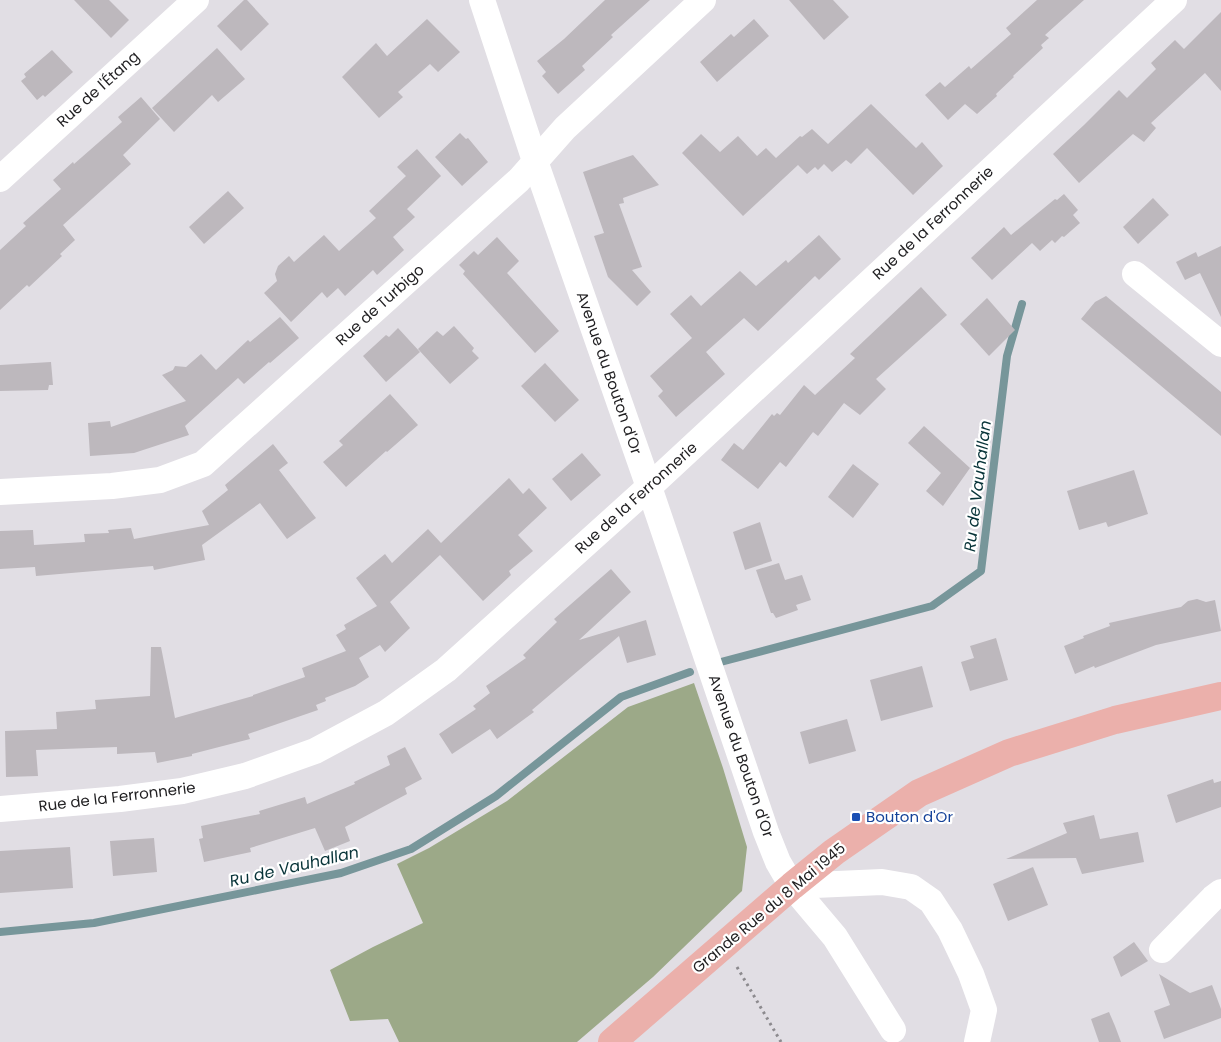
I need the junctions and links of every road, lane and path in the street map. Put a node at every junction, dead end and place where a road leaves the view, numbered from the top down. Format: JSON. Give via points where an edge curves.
{"nodes":[{"id":1,"x":196,"y":0,"type":"edge"},
{"id":2,"x":482,"y":0,"type":"edge"},
{"id":3,"x":704,"y":0,"type":"edge"},
{"id":4,"x":1174,"y":0,"type":"edge"},
{"id":5,"x":535,"y":161,"type":"junction"},
{"id":6,"x":0,"y":179,"type":"edge"},
{"id":7,"x":1135,"y":274,"type":"dead end"},
{"id":8,"x":1216,"y":333,"type":"edge"},
{"id":9,"x":649,"y":487,"type":"junction"},
{"id":10,"x":0,"y":492,"type":"edge"},
{"id":11,"x":1221,"y":696,"type":"edge"},
{"id":12,"x":0,"y":809,"type":"edge"},
{"id":13,"x":792,"y":886,"type":"junction"},
{"id":14,"x":1221,"y":892,"type":"edge"},
{"id":15,"x":723,"y":946,"type":"junction"},
{"id":16,"x":1162,"y":950,"type":"dead end"},
{"id":17,"x":893,"y":1030,"type":"dead end"},
{"id":18,"x":612,"y":1042,"type":"edge"},
{"id":19,"x":781,"y":1042,"type":"edge"},
{"id":20,"x":976,"y":1042,"type":"edge"}],
"edges":[{"from":1,"to":6,"type":"street","name":"Rue de l'Étang"},
{"from":2,"to":5,"type":"street","name":"Avenue du Bouton d'Or"},
{"from":3,"to":5,"type":"street","name":"Rue de Turbigo","via":[[565,128]]},
{"from":4,"to":9,"type":"street","name":"Rue de la Ferronnerie"},
{"from":5,"to":9,"type":"street","name":"Avenue du Bouton d'Or"},
{"from":5,"to":10,"type":"street","name":"Rue de Turbigo","via":[[519,180],[203,464],[160,480]]},
{"from":7,"to":8,"type":"street"},
{"from":9,"to":12,"type":"street","name":"Rue de la Ferronnerie","via":[[446,670],[386,713],[315,752],[245,776],[182,791]]},
{"from":9,"to":13,"type":"street","name":"Avenue du Bouton d'Or","via":[[766,832]]},
{"from":11,"to":13,"type":"main road","name":"Grande Rue du 8 Mai 1945","via":[[1115,720],[1009,753],[919,793],[834,852]]},
{"from":13,"to":15,"type":"main road","name":"Grande Rue du 8 Mai 1945"},
{"from":13,"to":17,"type":"street","name":"Avenue du Bouton d'Or","via":[[835,937]]},
{"from":13,"to":20,"type":"street","via":[[882,882],[911,887],[931,901],[950,930],[984,1010]]},
{"from":14,"to":16,"type":"street"},
{"from":15,"to":18,"type":"main road","name":"Grande Rue du 8 Mai 1945"},
{"from":15,"to":19,"type":"path"}]}
